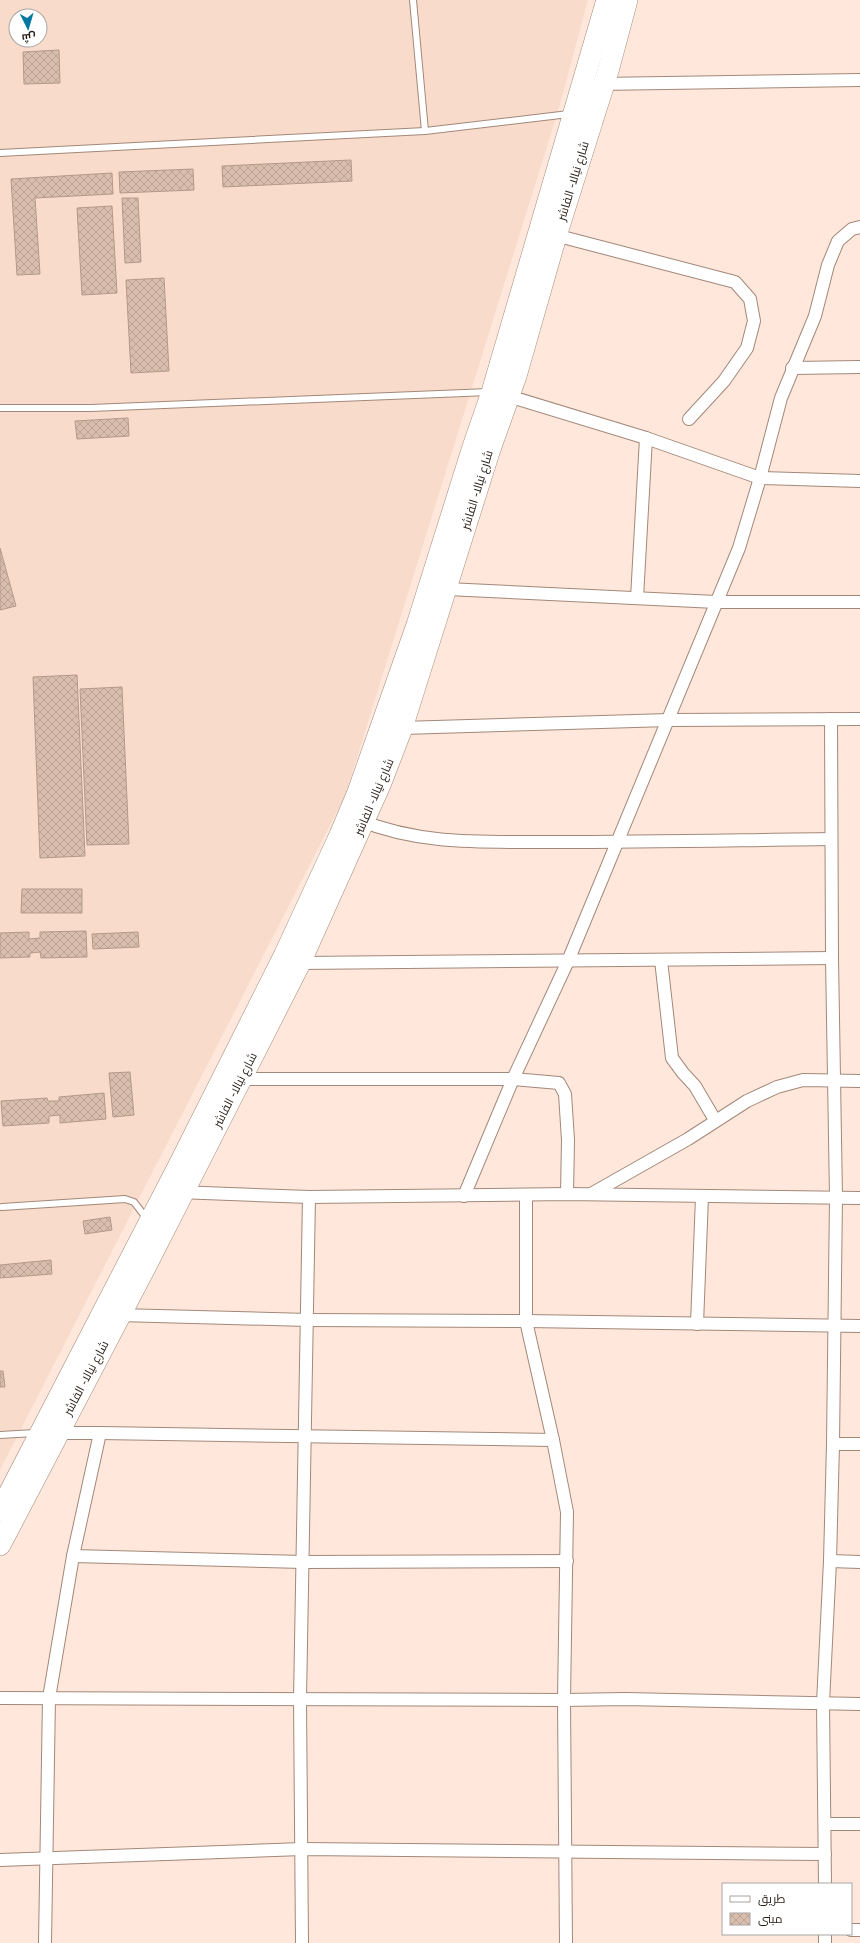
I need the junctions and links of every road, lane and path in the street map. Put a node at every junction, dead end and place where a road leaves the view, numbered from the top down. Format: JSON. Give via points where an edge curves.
{"nodes":[{"id":1,"x":413,"y":0,"type":"edge"},
{"id":2,"x":607,"y":0,"type":"edge"},
{"id":3,"x":627,"y":0,"type":"edge"},
{"id":4,"x":860,"y":80,"type":"edge"},
{"id":5,"x":583,"y":84,"type":"junction"},
{"id":6,"x":604,"y":84,"type":"junction"},
{"id":7,"x":584,"y":113,"type":"junction"},
{"id":8,"x":425,"y":131,"type":"junction"},
{"id":9,"x":0,"y":153,"type":"edge"},
{"id":10,"x":860,"y":227,"type":"edge"},
{"id":11,"x":548,"y":233,"type":"junction"},
{"id":12,"x":860,"y":367,"type":"edge"},
{"id":13,"x":792,"y":368,"type":"junction"},
{"id":14,"x":500,"y":394,"type":"junction"},
{"id":15,"x":0,"y":408,"type":"edge"},
{"id":16,"x":689,"y":419,"type":"dead end"},
{"id":17,"x":646,"y":438,"type":"junction"},
{"id":18,"x":760,"y":478,"type":"junction"},
{"id":19,"x":860,"y":481,"type":"edge"},
{"id":20,"x":446,"y":589,"type":"junction"},
{"id":21,"x":637,"y":598,"type":"junction"},
{"id":22,"x":716,"y":602,"type":"junction"},
{"id":23,"x":860,"y":602,"type":"edge"},
{"id":24,"x":831,"y":719,"type":"junction"},
{"id":25,"x":860,"y":719,"type":"edge"},
{"id":26,"x":669,"y":720,"type":"junction"},
{"id":27,"x":402,"y":728,"type":"junction"},
{"id":28,"x":356,"y":819,"type":"junction"},
{"id":29,"x":831,"y":839,"type":"junction"},
{"id":30,"x":618,"y":842,"type":"junction"},
{"id":31,"x":832,"y":958,"type":"junction"},
{"id":32,"x":661,"y":960,"type":"junction"},
{"id":33,"x":568,"y":961,"type":"junction"},
{"id":34,"x":300,"y":963,"type":"junction"},
{"id":35,"x":241,"y":1079,"type":"junction"},
{"id":36,"x":514,"y":1079,"type":"junction"},
{"id":37,"x":833,"y":1081,"type":"junction"},
{"id":38,"x":860,"y":1081,"type":"edge"},
{"id":39,"x":715,"y":1120,"type":"junction"},
{"id":40,"x":174,"y":1192,"type":"junction"},
{"id":41,"x":567,"y":1194,"type":"junction"},
{"id":42,"x":591,"y":1194,"type":"junction"},
{"id":43,"x":464,"y":1196,"type":"junction"},
{"id":44,"x":526,"y":1196,"type":"junction"},
{"id":45,"x":309,"y":1197,"type":"junction"},
{"id":46,"x":702,"y":1197,"type":"junction"},
{"id":47,"x":836,"y":1197,"type":"junction"},
{"id":48,"x":860,"y":1198,"type":"edge"},
{"id":49,"x":1,"y":1206,"type":"edge"},
{"id":50,"x":154,"y":1231,"type":"junction"},
{"id":51,"x":119,"y":1315,"type":"junction"},
{"id":52,"x":308,"y":1320,"type":"junction"},
{"id":53,"x":526,"y":1321,"type":"junction"},
{"id":54,"x":697,"y":1324,"type":"junction"},
{"id":55,"x":834,"y":1326,"type":"junction"},
{"id":56,"x":860,"y":1326,"type":"edge"},
{"id":57,"x":97,"y":1339,"type":"junction"},
{"id":58,"x":49,"y":1433,"type":"junction"},
{"id":59,"x":100,"y":1433,"type":"junction"},
{"id":60,"x":0,"y":1435,"type":"edge"},
{"id":61,"x":303,"y":1435,"type":"junction"},
{"id":62,"x":553,"y":1440,"type":"junction"},
{"id":63,"x":833,"y":1444,"type":"junction"},
{"id":64,"x":860,"y":1444,"type":"edge"},
{"id":65,"x":0,"y":1511,"type":"edge"},
{"id":66,"x":0,"y":1545,"type":"edge"},
{"id":67,"x":73,"y":1556,"type":"junction"},
{"id":68,"x":567,"y":1561,"type":"junction"},
{"id":69,"x":830,"y":1561,"type":"junction"},
{"id":70,"x":303,"y":1562,"type":"junction"},
{"id":71,"x":860,"y":1562,"type":"edge"},
{"id":72,"x":0,"y":1698,"type":"edge"},
{"id":73,"x":49,"y":1698,"type":"junction"},
{"id":74,"x":300,"y":1699,"type":"junction"},
{"id":75,"x":564,"y":1700,"type":"junction"},
{"id":76,"x":823,"y":1703,"type":"junction"},
{"id":77,"x":860,"y":1704,"type":"edge"},
{"id":78,"x":825,"y":1824,"type":"junction"},
{"id":79,"x":860,"y":1824,"type":"edge"},
{"id":80,"x":302,"y":1849,"type":"junction"},
{"id":81,"x":566,"y":1851,"type":"junction"},
{"id":82,"x":825,"y":1854,"type":"junction"},
{"id":83,"x":46,"y":1858,"type":"junction"},
{"id":84,"x":0,"y":1860,"type":"edge"},
{"id":85,"x":825,"y":1883,"type":"edge"},
{"id":86,"x":45,"y":1943,"type":"edge"},
{"id":87,"x":302,"y":1943,"type":"edge"},
{"id":88,"x":566,"y":1943,"type":"edge"}],
"edges":[{"from":1,"to":8,"type":"lane"},
{"from":2,"to":5,"type":"highway","name":"شارع نيالا - الفاشر"},
{"from":3,"to":6,"type":"highway","name":"شارع نيالا - الفاشر"},
{"from":4,"to":6,"type":"street"},
{"from":5,"to":6,"type":"street"},
{"from":5,"to":7,"type":"highway","name":"شارع نيالا - الفاشر"},
{"from":6,"to":7,"type":"highway","name":"شارع نيالا - الفاشر"},
{"from":7,"to":8,"type":"lane"},
{"from":7,"to":11,"type":"highway","name":"شارع نيالا - الفاشر"},
{"from":8,"to":9,"type":"lane"},
{"from":10,"to":13,"type":"street","via":[[852,229],[838,241],[828,265],[814,316]]},
{"from":11,"to":14,"type":"highway","name":"شارع نيالا - الفاشر","via":[[516,376]]},
{"from":11,"to":16,"type":"street","via":[[735,282],[750,299],[754,321],[747,348],[724,381]]},
{"from":12,"to":13,"type":"street"},
{"from":13,"to":18,"type":"street","via":[[781,398]]},
{"from":14,"to":15,"type":"lane","via":[[91,408]]},
{"from":14,"to":17,"type":"street"},
{"from":14,"to":20,"type":"highway","name":"شارع نيالا - الفاشر"},
{"from":14,"to":28,"type":"highway","name":"شارع نيالا - الفاشر","via":[[473,448],[383,723]]},
{"from":17,"to":18,"type":"street"},
{"from":17,"to":21,"type":"street"},
{"from":18,"to":19,"type":"street"},
{"from":18,"to":22,"type":"street","via":[[739,548]]},
{"from":20,"to":21,"type":"street"},
{"from":20,"to":27,"type":"highway","name":"شارع نيالا - الفاشر"},
{"from":21,"to":22,"type":"street"},
{"from":22,"to":23,"type":"street"},
{"from":22,"to":26,"type":"street"},
{"from":24,"to":25,"type":"street"},
{"from":24,"to":26,"type":"street"},
{"from":24,"to":29,"type":"street"},
{"from":26,"to":27,"type":"street"},
{"from":26,"to":30,"type":"street"},
{"from":27,"to":28,"type":"highway","name":"شارع نيالا - الفاشر"},
{"from":28,"to":30,"type":"street","via":[[403,835],[444,841]]},
{"from":28,"to":34,"type":"highway","name":"شارع نيالا - الفاشر"},
{"from":28,"to":40,"type":"highway","name":"شارع نيالا - الفاشر","via":[[284,956]]},
{"from":29,"to":30,"type":"street"},
{"from":29,"to":31,"type":"street"},
{"from":30,"to":33,"type":"street"},
{"from":31,"to":32,"type":"street"},
{"from":31,"to":37,"type":"street"},
{"from":32,"to":33,"type":"street"},
{"from":32,"to":39,"type":"street","via":[[672,1058],[695,1086]]},
{"from":33,"to":34,"type":"street"},
{"from":33,"to":36,"type":"street"},
{"from":34,"to":35,"type":"highway","name":"شارع نيالا - الفاشر"},
{"from":35,"to":36,"type":"street"},
{"from":35,"to":40,"type":"highway","name":"شارع نيالا - الفاشر"},
{"from":36,"to":41,"type":"street","via":[[559,1083],[565,1094],[568,1140]]},
{"from":36,"to":43,"type":"street"},
{"from":37,"to":38,"type":"street"},
{"from":37,"to":39,"type":"street","via":[[803,1080],[777,1087]]},
{"from":37,"to":47,"type":"street"},
{"from":39,"to":42,"type":"street","via":[[688,1139]]},
{"from":40,"to":45,"type":"street"},
{"from":40,"to":50,"type":"highway","name":"شارع نيالا - الفاشر"},
{"from":41,"to":42,"type":"street"},
{"from":41,"to":44,"type":"street"},
{"from":42,"to":46,"type":"street"},
{"from":43,"to":44,"type":"street"},
{"from":43,"to":45,"type":"street"},
{"from":44,"to":53,"type":"street"},
{"from":45,"to":52,"type":"street"},
{"from":46,"to":47,"type":"street"},
{"from":46,"to":54,"type":"street"},
{"from":47,"to":48,"type":"street"},
{"from":47,"to":55,"type":"street"},
{"from":49,"to":50,"type":"lane","via":[[125,1198],[134,1202]]},
{"from":50,"to":51,"type":"highway","name":"شارع نيالا - الفاشر"},
{"from":50,"to":57,"type":"highway","name":"شارع نيالا - الفاشر"},
{"from":51,"to":52,"type":"street"},
{"from":51,"to":57,"type":"highway","name":"شارع نيالا - الفاشر"},
{"from":52,"to":53,"type":"street"},
{"from":52,"to":61,"type":"street"},
{"from":53,"to":54,"type":"street"},
{"from":53,"to":62,"type":"street"},
{"from":54,"to":55,"type":"street"},
{"from":55,"to":56,"type":"street"},
{"from":55,"to":63,"type":"street"},
{"from":57,"to":58,"type":"highway","name":"شارع نيالا - الفاشر"},
{"from":58,"to":59,"type":"street"},
{"from":58,"to":60,"type":"lane"},
{"from":58,"to":65,"type":"highway","name":"شارع نيالا - الفاشر"},
{"from":58,"to":66,"type":"highway","name":"شارع نيالا - الفاشر"},
{"from":59,"to":61,"type":"street"},
{"from":59,"to":67,"type":"street"},
{"from":61,"to":62,"type":"street"},
{"from":61,"to":70,"type":"street"},
{"from":62,"to":68,"type":"street","via":[[567,1512]]},
{"from":63,"to":64,"type":"street"},
{"from":63,"to":69,"type":"street"},
{"from":67,"to":70,"type":"street"},
{"from":67,"to":73,"type":"street"},
{"from":68,"to":70,"type":"street"},
{"from":68,"to":75,"type":"street"},
{"from":69,"to":71,"type":"street"},
{"from":69,"to":76,"type":"street"},
{"from":70,"to":74,"type":"street"},
{"from":72,"to":73,"type":"street"},
{"from":73,"to":74,"type":"street"},
{"from":73,"to":83,"type":"street"},
{"from":74,"to":75,"type":"street"},
{"from":74,"to":80,"type":"street"},
{"from":75,"to":76,"type":"street"},
{"from":75,"to":81,"type":"street"},
{"from":76,"to":77,"type":"street"},
{"from":76,"to":78,"type":"street"},
{"from":78,"to":79,"type":"street"},
{"from":78,"to":82,"type":"street"},
{"from":80,"to":81,"type":"street"},
{"from":80,"to":83,"type":"street"},
{"from":80,"to":87,"type":"street"},
{"from":81,"to":82,"type":"street"},
{"from":81,"to":88,"type":"street"},
{"from":82,"to":85,"type":"street"},
{"from":83,"to":84,"type":"street"},
{"from":83,"to":86,"type":"street"}]}
